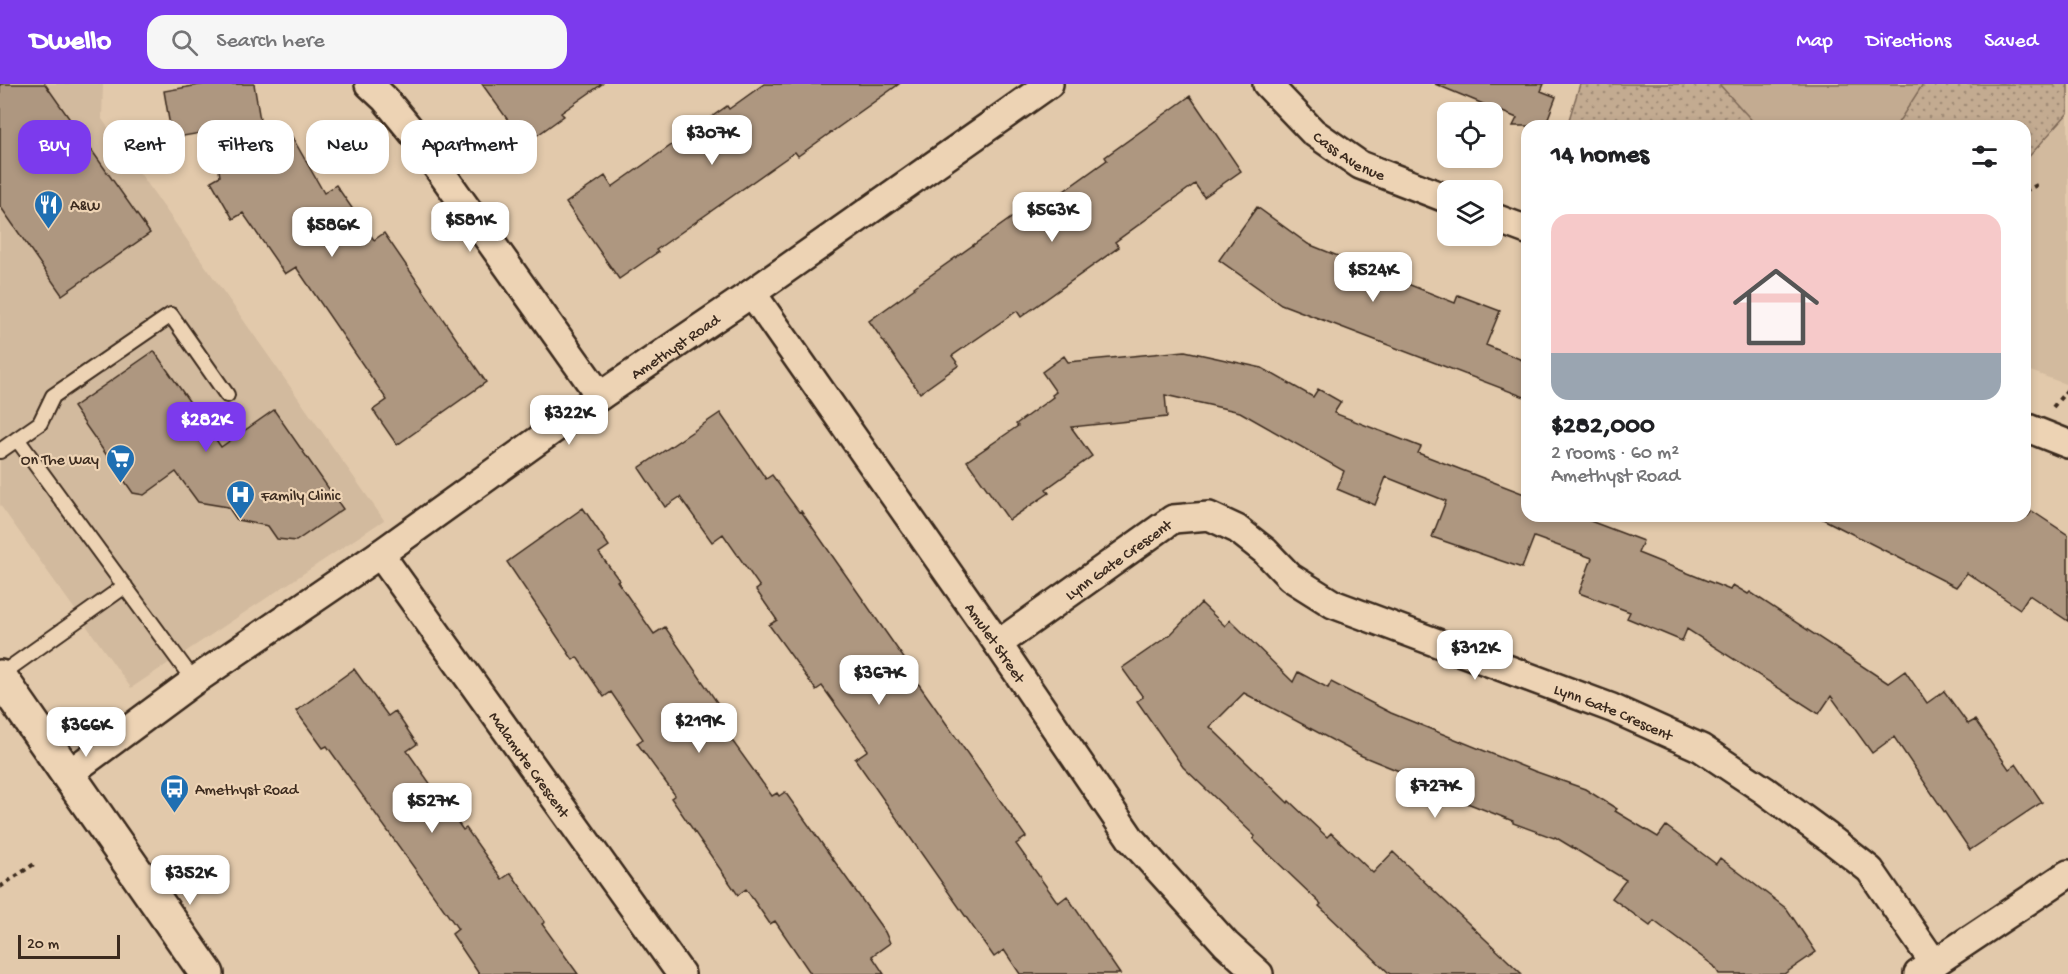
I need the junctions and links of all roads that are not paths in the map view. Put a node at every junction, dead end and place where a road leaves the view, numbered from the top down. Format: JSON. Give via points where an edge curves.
{"nodes":[{"id":1,"x":369,"y":84,"type":"edge"},
{"id":2,"x":1049,"y":84,"type":"edge"},
{"id":3,"x":1267,"y":84,"type":"edge"},
{"id":4,"x":1437,"y":195,"type":"edge"},
{"id":5,"x":1503,"y":221,"type":"edge"},
{"id":6,"x":1521,"y":228,"type":"edge"},
{"id":7,"x":752,"y":293,"type":"junction"},
{"id":8,"x":227,"y":395,"type":"dead end"},
{"id":9,"x":600,"y":396,"type":"junction"},
{"id":10,"x":2031,"y":429,"type":"edge"},
{"id":11,"x":17,"y":439,"type":"junction"},
{"id":12,"x":2068,"y":444,"type":"edge"},
{"id":13,"x":0,"y":451,"type":"edge"},
{"id":14,"x":380,"y":554,"type":"junction"},
{"id":15,"x":125,"y":586,"type":"junction"},
{"id":16,"x":998,"y":644,"type":"junction"},
{"id":17,"x":0,"y":676,"type":"edge"},
{"id":18,"x":194,"y":681,"type":"junction"},
{"id":19,"x":67,"y":775,"type":"junction"},
{"id":20,"x":2068,"y":874,"type":"edge"},
{"id":21,"x":1926,"y":968,"type":"edge"},
{"id":22,"x":207,"y":974,"type":"edge"},
{"id":23,"x":681,"y":974,"type":"edge"},
{"id":24,"x":1259,"y":974,"type":"edge"}],
"edges":[{"from":1,"to":9,"type":"street","via":[[413,133]]},
{"from":2,"to":7,"type":"street","name":"Amethyst Road"},
{"from":3,"to":4,"type":"street","name":"Cass Avenue","via":[[1313,132],[1360,165]]},
{"from":5,"to":6,"type":"street"},
{"from":7,"to":9,"type":"street","name":"Amethyst Road"},
{"from":7,"to":16,"type":"street","name":"Amulet Street"},
{"from":8,"to":11,"type":"lane","via":[[171,315],[53,396],[40,423]]},
{"from":9,"to":14,"type":"street","name":"Amethyst Road"},
{"from":10,"to":12,"type":"street"},
{"from":11,"to":13,"type":"lane"},
{"from":11,"to":15,"type":"lane"},
{"from":14,"to":18,"type":"street","name":"Amethyst Road"},
{"from":14,"to":23,"type":"street","name":"Malamute Crescent"},
{"from":15,"to":17,"type":"lane"},
{"from":15,"to":18,"type":"lane"},
{"from":16,"to":21,"type":"street","name":"Lynn Gate Crescent","via":[[1173,519],[1209,516],[1237,529],[1290,577],[1333,604],[1612,708],[1701,748],[1870,870]]},
{"from":16,"to":24,"type":"street","name":"Amulet Street","via":[[1131,839],[1226,944]]},
{"from":17,"to":19,"type":"main road"},
{"from":18,"to":19,"type":"street","name":"Amethyst Road"},
{"from":19,"to":22,"type":"main road"},
{"from":20,"to":21,"type":"street"}]}
